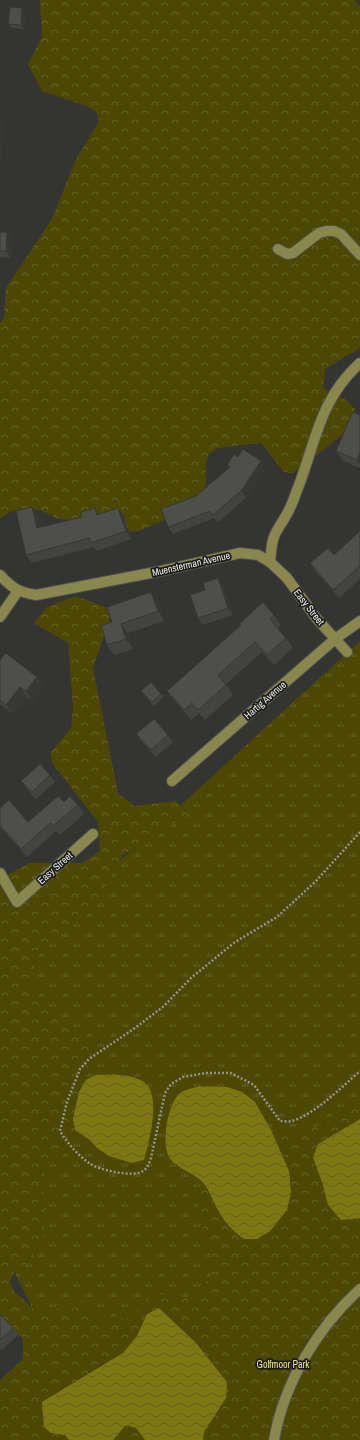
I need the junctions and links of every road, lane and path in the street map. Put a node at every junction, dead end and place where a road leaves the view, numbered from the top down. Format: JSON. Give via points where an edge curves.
{"nodes":[{"id":1,"x":278,"y":249,"type":"dead end"},
{"id":2,"x":360,"y":255,"type":"edge"},
{"id":3,"x":360,"y":363,"type":"edge"},
{"id":4,"x":270,"y":562,"type":"junction"},
{"id":5,"x":0,"y":575,"type":"edge"},
{"id":6,"x":18,"y":591,"type":"junction"},
{"id":7,"x":0,"y":617,"type":"edge"},
{"id":8,"x":360,"y":621,"type":"edge"},
{"id":9,"x":335,"y":639,"type":"junction"},
{"id":10,"x":347,"y":652,"type":"dead end"},
{"id":11,"x":172,"y":781,"type":"dead end"},
{"id":12,"x":360,"y":832,"type":"edge"},
{"id":13,"x":92,"y":834,"type":"dead end"},
{"id":14,"x":0,"y":873,"type":"edge"},
{"id":15,"x":360,"y":1071,"type":"edge"},
{"id":16,"x":360,"y":1289,"type":"edge"},
{"id":17,"x":274,"y":1440,"type":"edge"}],
"edges":[{"from":1,"to":2,"type":"street","via":[[287,254],[293,253],[319,233],[334,231],[341,234]]},
{"from":3,"to":4,"type":"street","via":[[348,374],[326,408],[314,436],[296,494],[273,540]]},
{"from":4,"to":6,"type":"street","name":"Muensterman Avenue","via":[[258,555],[240,553],[36,595]]},
{"from":4,"to":9,"type":"street","name":"Easy Street","via":[[287,578]]},
{"from":5,"to":6,"type":"street"},
{"from":6,"to":7,"type":"street"},
{"from":8,"to":9,"type":"street","name":"Hartig Avenue"},
{"from":9,"to":10,"type":"street","name":"Easy Street"},
{"from":9,"to":11,"type":"street","name":"Hartig Avenue"},
{"from":12,"to":15,"type":"path","via":[[316,881],[277,917],[235,942],[191,978],[164,1006],[89,1059],[80,1069],[67,1102],[60,1131],[65,1140],[90,1164],[130,1175],[142,1172],[148,1167],[165,1093],[171,1084],[182,1077],[206,1073],[231,1073],[254,1085],[280,1121],[292,1121],[328,1099]]},
{"from":13,"to":14,"type":"street","name":"Easy Street","via":[[17,902]]},
{"from":16,"to":17,"type":"street","via":[[327,1324],[308,1354],[285,1400]]}]}
